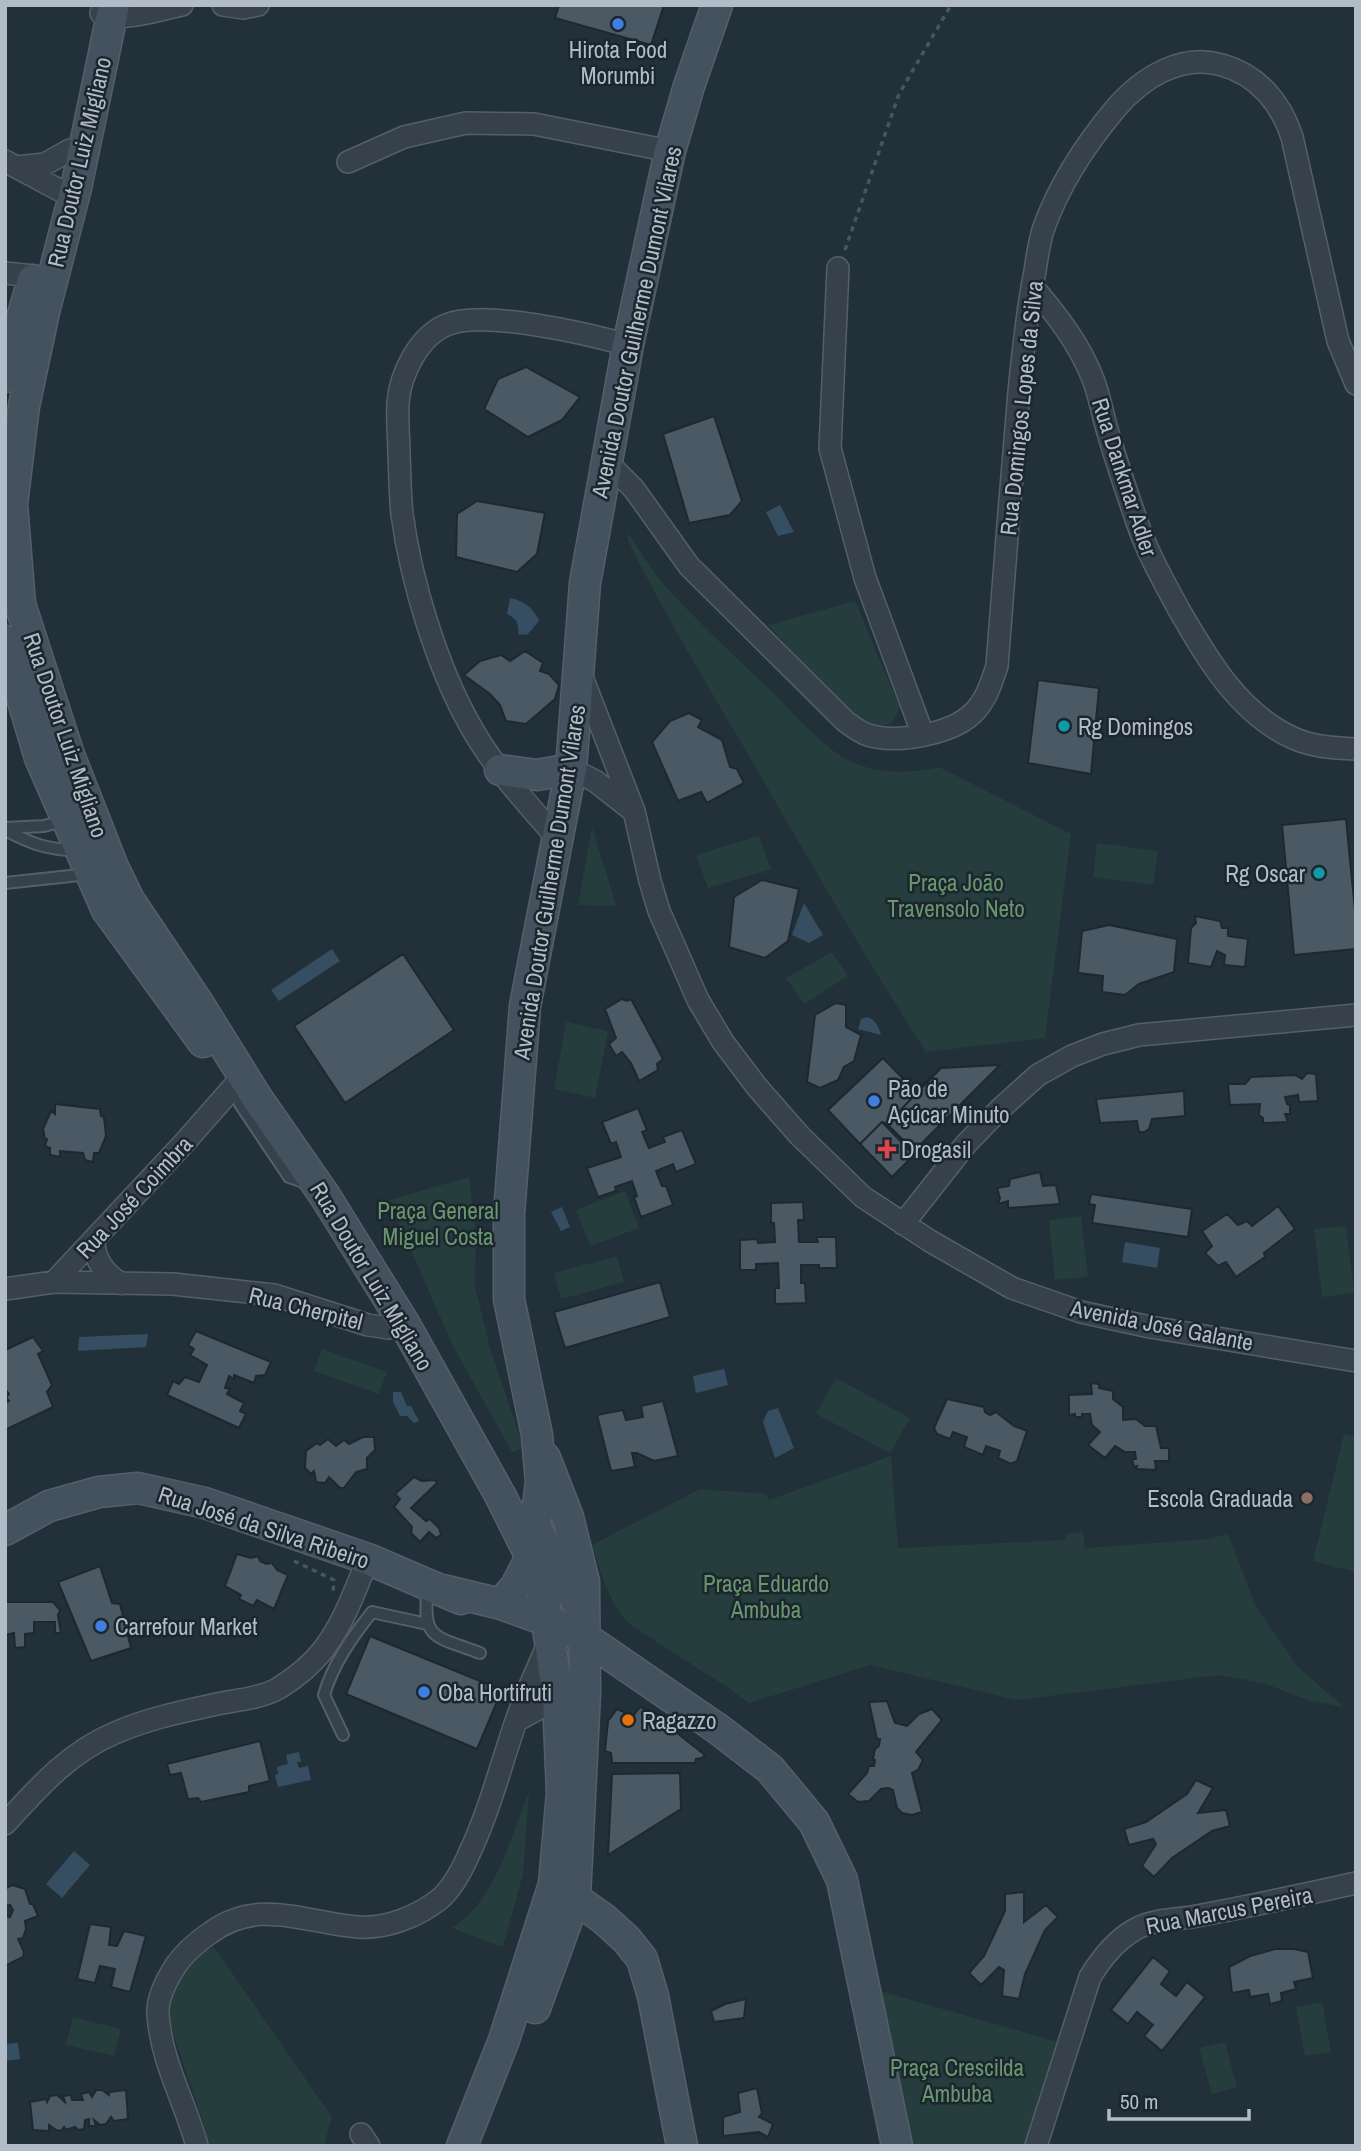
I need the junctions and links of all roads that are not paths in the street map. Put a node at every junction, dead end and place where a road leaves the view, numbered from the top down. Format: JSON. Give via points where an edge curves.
{"nodes":[{"id":1,"x":182,"y":5,"type":"edge"},
{"id":2,"x":223,"y":5,"type":"edge"},
{"id":3,"x":258,"y":5,"type":"edge"},
{"id":4,"x":717,"y":5,"type":"edge"},
{"id":5,"x":117,"y":10,"type":"edge"},
{"id":6,"x":70,"y":150,"type":"junction"},
{"id":7,"x":670,"y":151,"type":"junction"},
{"id":8,"x":348,"y":162,"type":"dead end"},
{"id":9,"x":11,"y":164,"type":"edge"},
{"id":10,"x":68,"y":189,"type":"junction"},
{"id":11,"x":838,"y":268,"type":"road end"},
{"id":12,"x":20,"y":274,"type":"edge"},
{"id":13,"x":1032,"y":286,"type":"junction"},
{"id":14,"x":24,"y":308,"type":"edge"},
{"id":15,"x":628,"y":345,"type":"junction"},
{"id":16,"x":5,"y":377,"type":"edge"},
{"id":17,"x":1356,"y":384,"type":"edge"},
{"id":18,"x":606,"y":461,"type":"junction"},
{"id":19,"x":5,"y":641,"type":"edge"},
{"id":20,"x":580,"y":671,"type":"junction"},
{"id":21,"x":923,"y":735,"type":"junction"},
{"id":22,"x":1356,"y":749,"type":"edge"},
{"id":23,"x":500,"y":769,"type":"junction"},
{"id":24,"x":570,"y":769,"type":"junction"},
{"id":25,"x":634,"y":811,"type":"junction"},
{"id":26,"x":66,"y":820,"type":"junction"},
{"id":27,"x":5,"y":829,"type":"edge"},
{"id":28,"x":557,"y":838,"type":"junction"},
{"id":29,"x":84,"y":862,"type":"junction"},
{"id":30,"x":5,"y":883,"type":"edge"},
{"id":31,"x":1356,"y":1015,"type":"edge"},
{"id":32,"x":246,"y":1085,"type":"junction"},
{"id":33,"x":903,"y":1224,"type":"junction"},
{"id":34,"x":94,"y":1240,"type":"junction"},
{"id":35,"x":54,"y":1282,"type":"junction"},
{"id":36,"x":122,"y":1284,"type":"junction"},
{"id":37,"x":5,"y":1289,"type":"edge"},
{"id":38,"x":405,"y":1325,"type":"junction"},
{"id":39,"x":1356,"y":1361,"type":"edge"},
{"id":40,"x":537,"y":1435,"type":"junction"},
{"id":41,"x":500,"y":1495,"type":"junction"},
{"id":42,"x":534,"y":1525,"type":"junction"},
{"id":43,"x":5,"y":1530,"type":"edge"},
{"id":44,"x":531,"y":1558,"type":"junction"},
{"id":45,"x":368,"y":1559,"type":"junction"},
{"id":46,"x":436,"y":1587,"type":"junction"},
{"id":47,"x":501,"y":1604,"type":"junction"},
{"id":48,"x":427,"y":1624,"type":"junction"},
{"id":49,"x":549,"y":1631,"type":"junction"},
{"id":50,"x":584,"y":1635,"type":"junction"},
{"id":51,"x":480,"y":1653,"type":"dead end"},
{"id":52,"x":623,"y":1670,"type":"junction"},
{"id":53,"x":571,"y":1695,"type":"junction"},
{"id":54,"x":516,"y":1721,"type":"junction"},
{"id":55,"x":343,"y":1735,"type":"dead end"},
{"id":56,"x":5,"y":1824,"type":"edge"},
{"id":57,"x":1356,"y":1883,"type":"edge"},
{"id":58,"x":564,"y":1891,"type":"junction"},
{"id":59,"x":197,"y":2146,"type":"edge"},
{"id":60,"x":461,"y":2146,"type":"edge"},
{"id":61,"x":484,"y":2146,"type":"edge"},
{"id":62,"x":682,"y":2146,"type":"edge"},
{"id":63,"x":897,"y":2146,"type":"edge"},
{"id":64,"x":1037,"y":2146,"type":"edge"}],
"edges":[{"from":1,"to":5,"type":"street"},
{"from":2,"to":3,"type":"street"},
{"from":4,"to":7,"type":"main road","name":"Avenida Doutor Guilherme Dumont Vilares"},
{"from":5,"to":6,"type":"main road","name":"Rua Doutor Luiz Migliano"},
{"from":5,"to":10,"type":"main road","name":"Rua Doutor Luiz Migliano"},
{"from":6,"to":9,"type":"street","via":[[45,164]]},
{"from":6,"to":10,"type":"main road","name":"Rua Doutor Luiz Migliano"},
{"from":7,"to":8,"type":"street","via":[[534,124],[466,124],[404,137]]},
{"from":7,"to":15,"type":"main road","name":"Avenida Doutor Guilherme Dumont Vilares"},
{"from":9,"to":10,"type":"street"},
{"from":10,"to":12,"type":"main road","name":"Rua Doutor Luiz Migliano"},
{"from":10,"to":14,"type":"main road","name":"Rua Doutor Luiz Migliano"},
{"from":11,"to":21,"type":"street","via":[[830,448],[865,578]]},
{"from":12,"to":14,"type":"main road","name":"Rua Doutor Luiz Migliano"},
{"from":13,"to":17,"type":"street","name":"Rua Domingos Lopes da Silva","via":[[1043,231],[1075,161],[1128,95],[1152,76],[1190,62],[1230,67],[1272,96],[1286,120],[1338,341]]},
{"from":13,"to":21,"type":"street","name":"Rua Domingos Lopes da Silva","via":[[996,666],[985,699],[973,713],[960,723]]},
{"from":13,"to":22,"type":"street","name":"Rua Dankmar Adler","via":[[1062,320],[1093,379],[1143,540],[1215,667],[1269,724],[1320,747]]},
{"from":14,"to":16,"type":"main road","name":"Rua Doutor Luiz Migliano"},
{"from":14,"to":32,"type":"main road","name":"Rua Doutor Luiz Migliano","via":[[24,406],[12,504],[20,604],[69,755],[118,878]]},
{"from":15,"to":18,"type":"main road","name":"Avenida Doutor Guilherme Dumont Vilares"},
{"from":15,"to":23,"type":"street","via":[[493,321],[446,325],[423,342],[399,393],[402,512],[412,564],[444,672],[470,727]]},
{"from":18,"to":20,"type":"main road","name":"Avenida Doutor Guilherme Dumont Vilares","via":[[585,583]]},
{"from":18,"to":21,"type":"street","name":"Rua Domingos Lopes da Silva","via":[[634,489],[689,566],[845,721],[864,734],[882,738]]},
{"from":19,"to":26,"type":"main road","name":"Rua Doutor Luiz Migliano","via":[[40,758]]},
{"from":20,"to":24,"type":"main road","name":"Avenida Doutor Guilherme Dumont Vilares"},
{"from":20,"to":25,"type":"street","name":"Avenida José Galante"},
{"from":23,"to":24,"type":"main road","via":[[537,775]]},
{"from":23,"to":28,"type":"street"},
{"from":24,"to":25,"type":"street","via":[[595,781]]},
{"from":24,"to":28,"type":"main road","name":"Avenida Doutor Guilherme Dumont Vilares"},
{"from":25,"to":33,"type":"street","name":"Avenida José Galante","via":[[659,911],[698,1000],[723,1042],[800,1136],[863,1196]]},
{"from":26,"to":27,"type":"lane"},
{"from":26,"to":29,"type":"main road","name":"Rua Doutor Luiz Migliano"},
{"from":27,"to":29,"type":"lane","via":[[34,845]]},
{"from":28,"to":40,"type":"main road","name":"Avenida Doutor Guilherme Dumont Vilares","via":[[525,1006],[509,1214],[509,1299]]},
{"from":29,"to":30,"type":"lane"},
{"from":29,"to":32,"type":"main road","name":"Rua Doutor Luiz Migliano","via":[[107,910],[178,1010]]},
{"from":31,"to":33,"type":"street","via":[[1139,1034],[1072,1056],[1038,1075],[991,1119]]},
{"from":32,"to":34,"type":"street","name":"Rua José Coimbra","via":[[185,1142]]},
{"from":32,"to":38,"type":"main road","name":"Rua Doutor Luiz Migliano","via":[[319,1187]]},
{"from":33,"to":39,"type":"street","name":"Avenida José Galante","via":[[1012,1288],[1081,1312]]},
{"from":34,"to":35,"type":"street","name":"Rua José Coimbra"},
{"from":34,"to":36,"type":"street","via":[[99,1262]]},
{"from":35,"to":36,"type":"street","name":"Rua Cherpitel"},
{"from":35,"to":37,"type":"street"},
{"from":36,"to":38,"type":"street","name":"Rua Cherpitel","via":[[173,1284],[274,1296],[368,1325]]},
{"from":38,"to":41,"type":"main road","name":"Rua Doutor Luiz Migliano"},
{"from":40,"to":42,"type":"main road","name":"Avenida Doutor Guilherme Dumont Vilares","via":[[541,1483]]},
{"from":40,"to":50,"type":"main road","name":"Avenida Doutor Guilherme Dumont Vilares","via":[[568,1517],[584,1582]]},
{"from":41,"to":42,"type":"main road","name":"Rua Doutor Luiz Migliano"},
{"from":41,"to":44,"type":"main road","name":"Rua Doutor Luiz Migliano"},
{"from":42,"to":44,"type":"main road"},
{"from":42,"to":50,"type":"main road","name":"Avenida Doutor Guilherme Dumont Vilares"},
{"from":43,"to":45,"type":"main road","name":"Rua José da Silva Ribeiro","via":[[49,1506],[99,1492],[138,1488],[205,1503]]},
{"from":44,"to":47,"type":"main road"},
{"from":44,"to":49,"type":"main road","name":"Avenida Doutor Guilherme Dumont Vilares"},
{"from":45,"to":46,"type":"main road","name":"Rua José da Silva Ribeiro"},
{"from":45,"to":56,"type":"street","via":[[347,1610],[324,1649],[278,1689],[116,1732],[56,1770]]},
{"from":46,"to":47,"type":"main road","name":"Rua José da Silva Ribeiro"},
{"from":46,"to":48,"type":"lane","via":[[425,1613]]},
{"from":46,"to":49,"type":"main road","name":"Rua José da Silva Ribeiro"},
{"from":47,"to":49,"type":"main road","name":"Rua José da Silva Ribeiro"},
{"from":48,"to":51,"type":"lane","via":[[434,1635]]},
{"from":48,"to":55,"type":"lane","via":[[372,1612],[357,1631],[329,1677],[324,1695]]},
{"from":49,"to":50,"type":"main road"},
{"from":49,"to":53,"type":"main road","name":"Avenida Doutor Guilherme Dumont Vilares"},
{"from":49,"to":54,"type":"street"},
{"from":50,"to":52,"type":"main road"},
{"from":50,"to":52,"type":"main road"},
{"from":50,"to":53,"type":"main road","name":"Avenida Doutor Guilherme Dumont Vilares"},
{"from":52,"to":53,"type":"main road"},
{"from":52,"to":63,"type":"main road","via":[[718,1729],[770,1769],[814,1822],[842,1881]]},
{"from":53,"to":54,"type":"street"},
{"from":53,"to":58,"type":"main road","name":"Avenida Doutor Guilherme Dumont Vilares","via":[[562,1793]]},
{"from":54,"to":59,"type":"street","via":[[483,1824],[457,1879],[442,1897],[401,1921],[377,1926],[291,1915],[248,1915],[223,1923],[183,1955],[170,1975],[158,2012],[169,2072]]},
{"from":57,"to":64,"type":"street","name":"Rua Marcus Pereira","via":[[1157,1923],[1135,1929],[1114,1946],[1090,1977]]},
{"from":58,"to":60,"type":"main road","name":"Avenida Doutor Guilherme Dumont Vilares"},
{"from":58,"to":61,"type":"main road","name":"Avenida Doutor Guilherme Dumont Vilares"},
{"from":58,"to":62,"type":"main road","via":[[597,1913],[642,1959]]}]}
